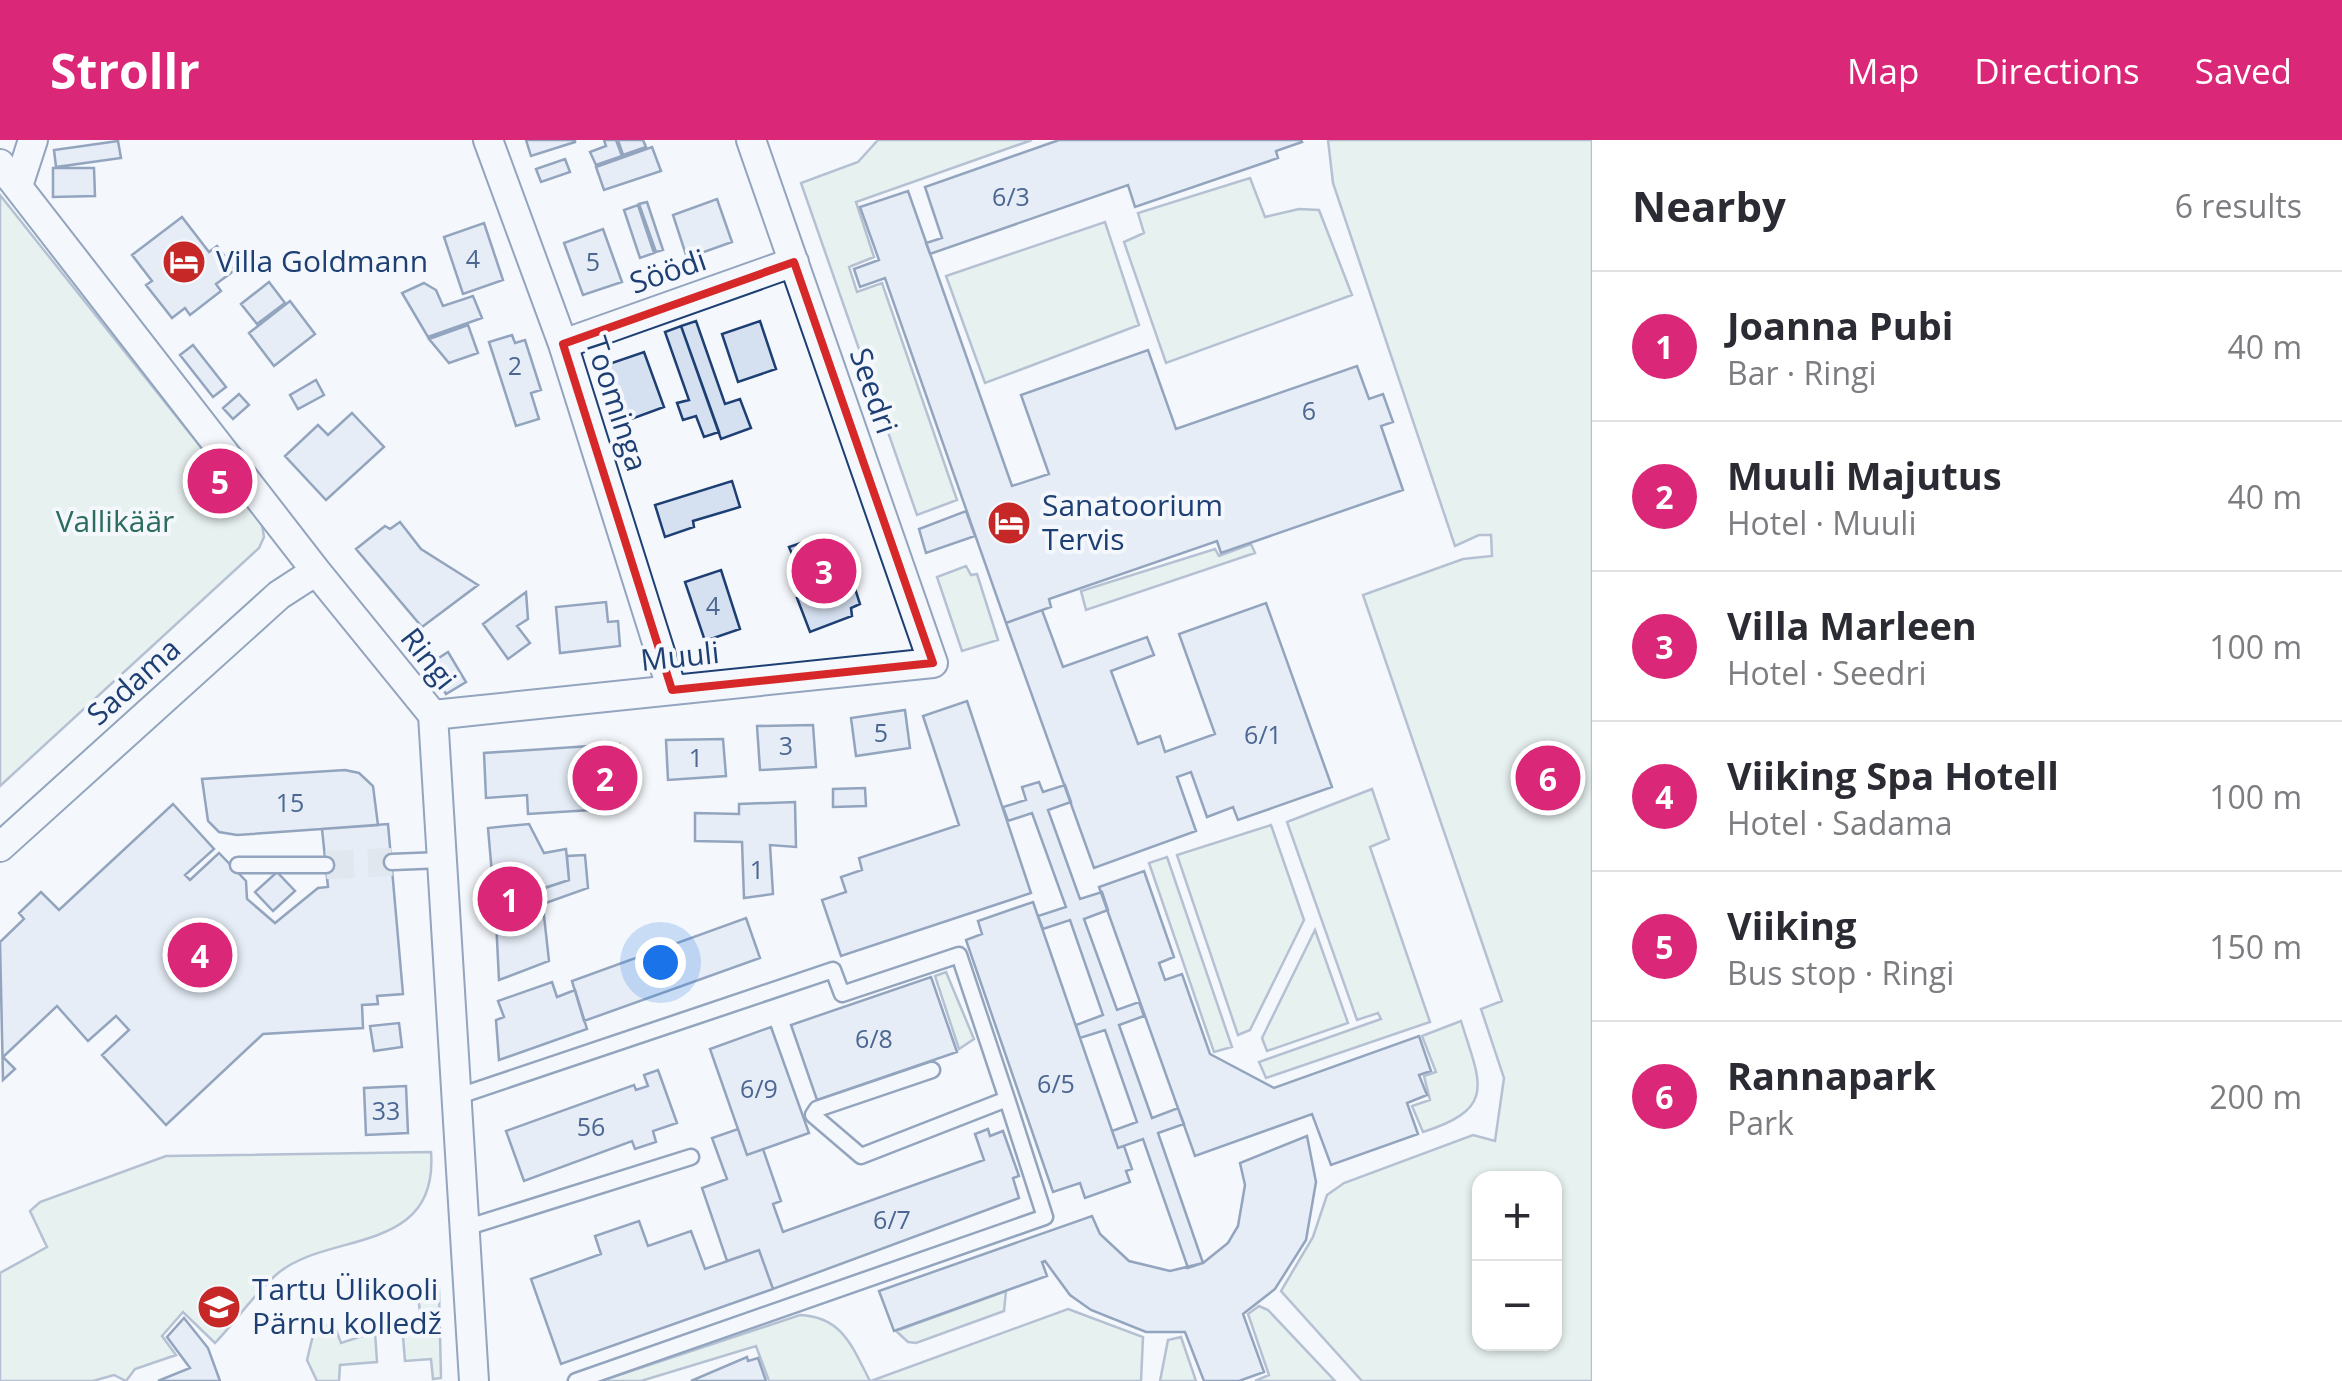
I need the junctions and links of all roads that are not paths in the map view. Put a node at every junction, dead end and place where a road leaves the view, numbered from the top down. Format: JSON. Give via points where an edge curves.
{"nodes":[{"id":1,"x":33,"y":140,"type":"edge"},
{"id":2,"x":488,"y":140,"type":"edge"},
{"id":3,"x":751,"y":140,"type":"edge"},
{"id":4,"x":0,"y":164,"type":"edge"},
{"id":5,"x":18,"y":186,"type":"junction"},
{"id":6,"x":794,"y":262,"type":"junction"},
{"id":7,"x":563,"y":344,"type":"junction"},
{"id":8,"x":316,"y":572,"type":"junction"},
{"id":9,"x":933,"y":663,"type":"joint"},
{"id":10,"x":672,"y":690,"type":"junction"},
{"id":11,"x":433,"y":714,"type":"junction"},
{"id":12,"x":0,"y":847,"type":"edge"},
{"id":13,"x":442,"y":860,"type":"junction"},
{"id":14,"x":392,"y":862,"type":"tunnel mouth"},
{"id":15,"x":326,"y":865,"type":"tunnel mouth"},
{"id":16,"x":238,"y":866,"type":"dead end"},
{"id":17,"x":932,"y":1070,"type":"dead end"},
{"id":18,"x":456,"y":1097,"type":"junction"},
{"id":19,"x":1007,"y":1099,"type":"junction"},
{"id":20,"x":690,"y":1157,"type":"dead end"},
{"id":21,"x":464,"y":1228,"type":"junction"},
{"id":22,"x":474,"y":1381,"type":"edge"},
{"id":23,"x":576,"y":1381,"type":"edge"}],
"edges":[{"from":1,"to":5,"type":"street"},
{"from":2,"to":7,"type":"street","name":"Toominga"},
{"from":3,"to":6,"type":"street","name":"Seedri"},
{"from":4,"to":5,"type":"street","name":"Ringi"},
{"from":5,"to":8,"type":"street","name":"Ringi"},
{"from":6,"to":7,"type":"street","name":"Söödi"},
{"from":6,"to":9,"type":"street","name":"Seedri"},
{"from":7,"to":10,"type":"street","name":"Toominga"},
{"from":8,"to":11,"type":"street","name":"Ringi"},
{"from":8,"to":12,"type":"street","name":"Sadama","via":[[279,595]]},
{"from":9,"to":10,"type":"street","name":"Muuli"},
{"from":10,"to":11,"type":"street","name":"Muuli"},
{"from":11,"to":13,"type":"street","name":"Ringi"},
{"from":13,"to":14,"type":"lane"},
{"from":13,"to":18,"type":"street","name":"Ringi"},
{"from":15,"to":16,"type":"lane"},
{"from":17,"to":19,"type":"lane","via":[[814,1115],[861,1156]]},
{"from":18,"to":19,"type":"lane","via":[[833,970],[842,994],[960,956]]},
{"from":18,"to":21,"type":"street","name":"Ringi"},
{"from":19,"to":23,"type":"lane","via":[[1045,1217]]},
{"from":20,"to":21,"type":"lane"},
{"from":21,"to":22,"type":"street","name":"Ringi"}]}
